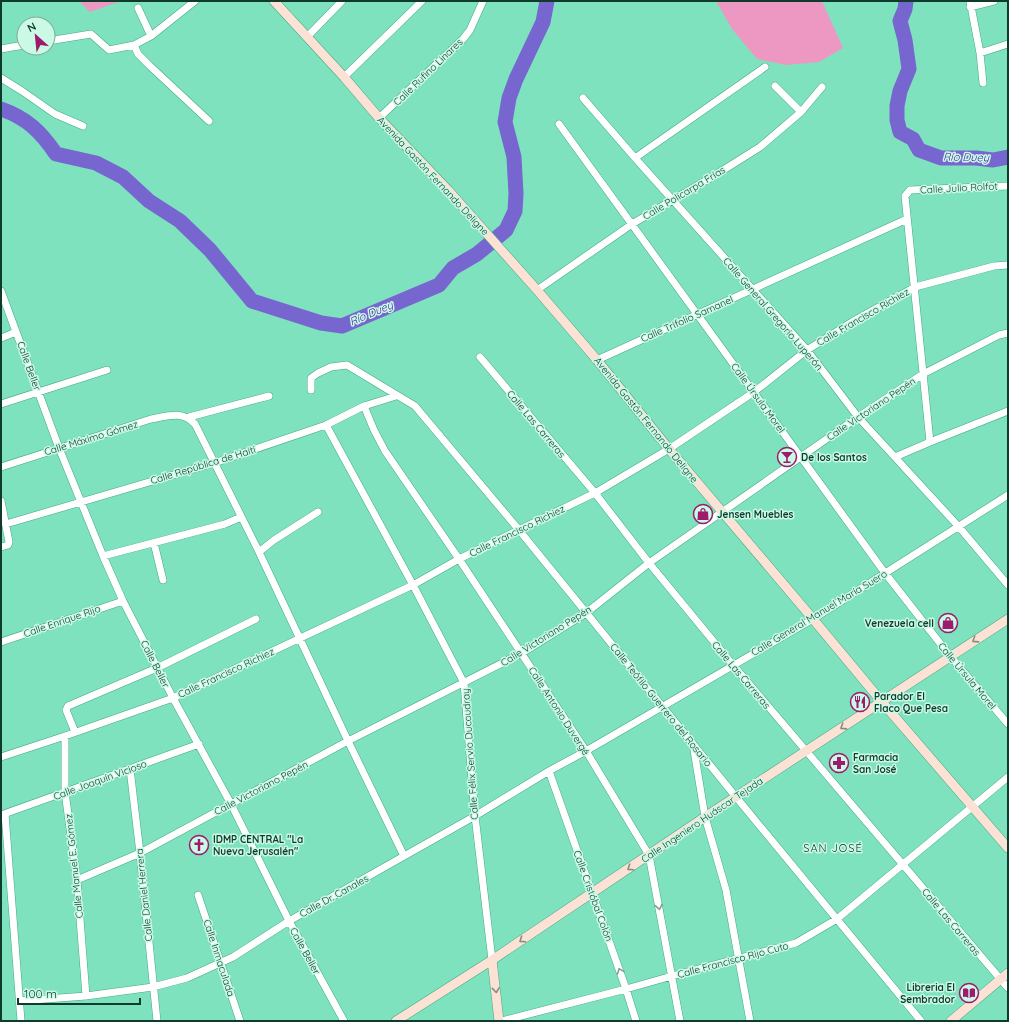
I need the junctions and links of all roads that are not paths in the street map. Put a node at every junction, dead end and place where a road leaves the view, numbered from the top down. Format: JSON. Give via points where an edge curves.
{"nodes":[{"id":1,"x":196,"y":1,"type":"edge"},
{"id":2,"x":274,"y":1,"type":"edge"},
{"id":3,"x":342,"y":1,"type":"edge"},
{"id":4,"x":422,"y":1,"type":"edge"},
{"id":5,"x":483,"y":1,"type":"edge"},
{"id":6,"x":994,"y":1,"type":"edge"},
{"id":7,"x":970,"y":4,"type":"edge"},
{"id":8,"x":138,"y":8,"type":"dead end"},
{"id":9,"x":151,"y":36,"type":"junction"},
{"id":10,"x":307,"y":37,"type":"junction"},
{"id":11,"x":56,"y":40,"type":"edge"},
{"id":12,"x":1008,"y":44,"type":"edge"},
{"id":13,"x":134,"y":45,"type":"junction"},
{"id":14,"x":16,"y":46,"type":"edge"},
{"id":15,"x":1,"y":49,"type":"edge"},
{"id":16,"x":980,"y":53,"type":"junction"},
{"id":17,"x":765,"y":67,"type":"dead end"},
{"id":18,"x":344,"y":77,"type":"junction"},
{"id":19,"x":1,"y":78,"type":"edge"},
{"id":20,"x":984,"y":83,"type":"dead end"},
{"id":21,"x":775,"y":86,"type":"dead end"},
{"id":22,"x":822,"y":87,"type":"dead end"},
{"id":23,"x":583,"y":98,"type":"dead end"},
{"id":24,"x":801,"y":112,"type":"junction"},
{"id":25,"x":379,"y":118,"type":"junction"},
{"id":26,"x":209,"y":121,"type":"dead end"},
{"id":27,"x":559,"y":124,"type":"dead end"},
{"id":28,"x":83,"y":126,"type":"dead end"},
{"id":29,"x":635,"y":158,"type":"junction"},
{"id":30,"x":1008,"y":186,"type":"edge"},
{"id":31,"x":673,"y":200,"type":"junction"},
{"id":32,"x":907,"y":219,"type":"junction"},
{"id":33,"x":632,"y":224,"type":"junction"},
{"id":34,"x":1008,"y":265,"type":"edge"},
{"id":35,"x":916,"y":287,"type":"junction"},
{"id":36,"x":752,"y":289,"type":"junction"},
{"id":37,"x":537,"y":290,"type":"junction"},
{"id":38,"x":1,"y":291,"type":"edge"},
{"id":39,"x":698,"y":314,"type":"junction"},
{"id":40,"x":16,"y":332,"type":"junction"},
{"id":41,"x":1008,"y":333,"type":"edge"},
{"id":42,"x":1,"y":338,"type":"edge"},
{"id":43,"x":807,"y":350,"type":"junction"},
{"id":44,"x":480,"y":357,"type":"dead end"},
{"id":45,"x":597,"y":360,"type":"junction"},
{"id":46,"x":107,"y":370,"type":"dead end"},
{"id":47,"x":923,"y":374,"type":"junction"},
{"id":48,"x":311,"y":390,"type":"dead end"},
{"id":49,"x":38,"y":392,"type":"junction"},
{"id":50,"x":754,"y":392,"type":"junction"},
{"id":51,"x":269,"y":396,"type":"dead end"},
{"id":52,"x":396,"y":396,"type":"junction"},
{"id":53,"x":1,"y":404,"type":"edge"},
{"id":54,"x":364,"y":406,"type":"junction"},
{"id":55,"x":1008,"y":410,"type":"edge"},
{"id":56,"x":186,"y":416,"type":"junction"},
{"id":57,"x":858,"y":417,"type":"junction"},
{"id":58,"x":326,"y":425,"type":"junction"},
{"id":59,"x":930,"y":442,"type":"junction"},
{"id":60,"x":59,"y":448,"type":"junction"},
{"id":61,"x":669,"y":449,"type":"junction"},
{"id":62,"x":800,"y":457,"type":"junction"},
{"id":63,"x":895,"y":457,"type":"junction"},
{"id":64,"x":214,"y":463,"type":"junction"},
{"id":65,"x":1,"y":467,"type":"edge"},
{"id":66,"x":595,"y":493,"type":"junction"},
{"id":67,"x":1008,"y":495,"type":"edge"},
{"id":68,"x":1,"y":501,"type":"edge"},
{"id":69,"x":80,"y":501,"type":"junction"},
{"id":70,"x":318,"y":512,"type":"dead end"},
{"id":71,"x":722,"y":512,"type":"junction"},
{"id":72,"x":241,"y":517,"type":"junction"},
{"id":73,"x":6,"y":524,"type":"junction"},
{"id":74,"x":959,"y":527,"type":"junction"},
{"id":75,"x":519,"y":530,"type":"junction"},
{"id":76,"x":154,"y":543,"type":"junction"},
{"id":77,"x":1,"y":547,"type":"edge"},
{"id":78,"x":259,"y":552,"type":"junction"},
{"id":79,"x":103,"y":556,"type":"junction"},
{"id":80,"x":459,"y":559,"type":"junction"},
{"id":81,"x":649,"y":563,"type":"junction"},
{"id":82,"x":885,"y":574,"type":"junction"},
{"id":83,"x":163,"y":580,"type":"dead end"},
{"id":84,"x":413,"y":585,"type":"junction"},
{"id":85,"x":1008,"y":585,"type":"edge"},
{"id":86,"x":123,"y":601,"type":"junction"},
{"id":87,"x":586,"y":613,"type":"junction"},
{"id":88,"x":256,"y":619,"type":"dead end"},
{"id":89,"x":814,"y":619,"type":"junction"},
{"id":90,"x":1008,"y":619,"type":"edge"},
{"id":91,"x":300,"y":638,"type":"junction"},
{"id":92,"x":1,"y":642,"type":"edge"},
{"id":93,"x":522,"y":653,"type":"junction"},
{"id":94,"x":950,"y":656,"type":"junction"},
{"id":95,"x":733,"y":665,"type":"junction"},
{"id":96,"x":157,"y":668,"type":"junction"},
{"id":97,"x":464,"y":683,"type":"junction"},
{"id":98,"x":173,"y":698,"type":"junction"},
{"id":99,"x":882,"y":702,"type":"junction"},
{"id":100,"x":663,"y":706,"type":"junction"},
{"id":101,"x":1008,"y":724,"type":"edge"},
{"id":102,"x":75,"y":732,"type":"junction"},
{"id":103,"x":65,"y":736,"type":"junction"},
{"id":104,"x":348,"y":741,"type":"junction"},
{"id":105,"x":199,"y":744,"type":"junction"},
{"id":106,"x":693,"y":744,"type":"junction"},
{"id":107,"x":586,"y":751,"type":"junction"},
{"id":108,"x":806,"y":752,"type":"junction"},
{"id":109,"x":1,"y":757,"type":"edge"},
{"id":110,"x":130,"y":769,"type":"junction"},
{"id":111,"x":549,"y":771,"type":"junction"},
{"id":112,"x":1008,"y":777,"type":"edge"},
{"id":113,"x":65,"y":792,"type":"junction"},
{"id":114,"x":736,"y":797,"type":"junction"},
{"id":115,"x":230,"y":804,"type":"junction"},
{"id":116,"x":972,"y":806,"type":"junction"},
{"id":117,"x":3,"y":815,"type":"edge"},
{"id":118,"x":475,"y":816,"type":"junction"},
{"id":119,"x":705,"y":817,"type":"junction"},
{"id":120,"x":1008,"y":848,"type":"edge"},
{"id":121,"x":140,"y":853,"type":"junction"},
{"id":122,"x":649,"y":855,"type":"junction"},
{"id":123,"x":404,"y":856,"type":"junction"},
{"id":124,"x":903,"y":864,"type":"junction"},
{"id":125,"x":77,"y":880,"type":"junction"},
{"id":126,"x":592,"y":894,"type":"junction"},
{"id":127,"x":198,"y":895,"type":"dead end"},
{"id":128,"x":837,"y":919,"type":"junction"},
{"id":129,"x":289,"y":921,"type":"junction"},
{"id":130,"x":738,"y":959,"type":"junction"},
{"id":131,"x":492,"y":960,"type":"junction"},
{"id":132,"x":220,"y":962,"type":"junction"},
{"id":133,"x":1008,"y":973,"type":"edge"},
{"id":134,"x":672,"y":976,"type":"junction"},
{"id":135,"x":1000,"y":979,"type":"junction"},
{"id":136,"x":153,"y":987,"type":"junction"},
{"id":137,"x":1008,"y":988,"type":"edge"},
{"id":138,"x":626,"y":989,"type":"junction"},
{"id":139,"x":86,"y":996,"type":"junction"},
{"id":140,"x":19,"y":1001,"type":"junction"},
{"id":141,"x":21,"y":1021,"type":"edge"},
{"id":142,"x":157,"y":1021,"type":"edge"},
{"id":143,"x":240,"y":1021,"type":"edge"},
{"id":144,"x":344,"y":1021,"type":"edge"},
{"id":145,"x":396,"y":1021,"type":"edge"},
{"id":146,"x":500,"y":1021,"type":"edge"},
{"id":147,"x":636,"y":1021,"type":"edge"},
{"id":148,"x":680,"y":1021,"type":"edge"},
{"id":149,"x":750,"y":1021,"type":"edge"},
{"id":150,"x":921,"y":1021,"type":"edge"},
{"id":151,"x":951,"y":1021,"type":"edge"}],
"edges":[{"from":1,"to":9,"type":"street"},
{"from":2,"to":10,"type":"main road","name":"Avenida Gastón Fernando Deligne"},
{"from":3,"to":10,"type":"street"},
{"from":4,"to":18,"type":"street"},
{"from":5,"to":25,"type":"street","name":"Calle Rufino Linares","via":[[470,30],[463,39]]},
{"from":6,"to":7,"type":"street"},
{"from":7,"to":16,"type":"street"},
{"from":8,"to":9,"type":"street"},
{"from":9,"to":13,"type":"street"},
{"from":10,"to":18,"type":"main road","name":"Avenida Gastón Fernando Deligne"},
{"from":11,"to":13,"type":"street","via":[[91,34],[109,50]]},
{"from":12,"to":16,"type":"street"},
{"from":13,"to":26,"type":"street","via":[[138,54]]},
{"from":14,"to":15,"type":"street"},
{"from":16,"to":20,"type":"street"},
{"from":17,"to":29,"type":"street"},
{"from":18,"to":25,"type":"main road","name":"Avenida Gastón Fernando Deligne"},
{"from":19,"to":28,"type":"street","via":[[55,114]]},
{"from":21,"to":24,"type":"street"},
{"from":22,"to":24,"type":"street","name":"Calle Policarpa Frías"},
{"from":23,"to":29,"type":"street","name":"Calle General Gregorio Luperón"},
{"from":24,"to":31,"type":"street","name":"Calle Policarpa Frías","via":[[760,147]]},
{"from":25,"to":37,"type":"main road","name":"Avenida Gastón Fernando Deligne","via":[[448,190]]},
{"from":27,"to":33,"type":"street","name":"Calle Úrsula Morel"},
{"from":29,"to":31,"type":"street","name":"Calle General Gregorio Luperón"},
{"from":30,"to":32,"type":"street","name":"Calle Julio Rolfot","via":[[910,190],[906,196]]},
{"from":31,"to":33,"type":"street","name":"Calle Policarpa Frías"},
{"from":31,"to":36,"type":"street","name":"Calle General Gregorio Luperón"},
{"from":32,"to":35,"type":"street"},
{"from":32,"to":36,"type":"street","name":"Calle Trifolio Samanel"},
{"from":33,"to":37,"type":"street","name":"Calle Policarpa Frías"},
{"from":33,"to":39,"type":"street","name":"Calle Úrsula Morel"},
{"from":34,"to":35,"type":"street","name":"Calle Francisco Richiez","via":[[994,266]]},
{"from":35,"to":43,"type":"street","name":"Calle Francisco Richiez"},
{"from":35,"to":47,"type":"street"},
{"from":36,"to":39,"type":"street","name":"Calle Trifolio Samanel"},
{"from":36,"to":43,"type":"street","name":"Calle General Gregorio Luperón"},
{"from":37,"to":45,"type":"main road","name":"Avenida Gastón Fernando Deligne"},
{"from":38,"to":40,"type":"street","name":"Calle Beller"},
{"from":39,"to":45,"type":"street","name":"Calle Trifolio Samanel"},
{"from":39,"to":50,"type":"street","name":"Calle Úrsula Morel"},
{"from":40,"to":42,"type":"street"},
{"from":40,"to":49,"type":"street","name":"Calle Beller"},
{"from":41,"to":47,"type":"street","name":"Calle Victoriano Pepén"},
{"from":43,"to":50,"type":"street","name":"Calle Francisco Richiez"},
{"from":43,"to":57,"type":"street","name":"Calle General Gregorio Luperón"},
{"from":44,"to":66,"type":"street","name":"Calle Las Carreras"},
{"from":45,"to":61,"type":"main road","name":"Avenida Gastón Fernando Deligne"},
{"from":46,"to":49,"type":"street"},
{"from":47,"to":57,"type":"street","name":"Calle Victoriano Pepén"},
{"from":47,"to":59,"type":"street"},
{"from":48,"to":52,"type":"street","name":"Calle Teófilo Guerrero del Rosario","via":[[311,378],[318,373],[331,367],[347,365]]},
{"from":49,"to":53,"type":"street"},
{"from":49,"to":60,"type":"street","name":"Calle Beller"},
{"from":50,"to":61,"type":"street","name":"Calle Francisco Richiez"},
{"from":50,"to":62,"type":"street","name":"Calle Úrsula Morel"},
{"from":51,"to":56,"type":"street","name":"Calle Máximo Gómez"},
{"from":52,"to":54,"type":"street","name":"Calle República de Haití"},
{"from":52,"to":75,"type":"street","name":"Calle Teófilo Guerrero del Rosario","via":[[415,406]]},
{"from":54,"to":58,"type":"street","name":"Calle República de Haití"},
{"from":54,"to":80,"type":"street","name":"Calle Antonio Duvergé","via":[[385,451]]},
{"from":55,"to":59,"type":"street"},
{"from":56,"to":60,"type":"street","name":"Calle Máximo Gómez","via":[[170,415]]},
{"from":56,"to":64,"type":"street","via":[[195,424]]},
{"from":57,"to":62,"type":"street","name":"Calle Victoriano Pepén"},
{"from":57,"to":63,"type":"street","name":"Calle General Gregorio Luperón"},
{"from":58,"to":64,"type":"street","name":"Calle República de Haití"},
{"from":58,"to":84,"type":"street","name":"Calle Félix Servio Ducoudray"},
{"from":59,"to":63,"type":"street"},
{"from":60,"to":65,"type":"street","name":"Calle Máximo Gómez"},
{"from":60,"to":69,"type":"street","name":"Calle Beller"},
{"from":61,"to":66,"type":"street","name":"Calle Francisco Richiez"},
{"from":61,"to":71,"type":"main road","name":"Avenida Gastón Fernando Deligne"},
{"from":62,"to":71,"type":"street","name":"Calle Victoriano Pepén"},
{"from":62,"to":82,"type":"street","name":"Calle Úrsula Morel"},
{"from":63,"to":74,"type":"street","name":"Calle General Gregorio Luperón"},
{"from":64,"to":69,"type":"street","name":"Calle República de Haití"},
{"from":64,"to":72,"type":"street"},
{"from":66,"to":75,"type":"street","name":"Calle Francisco Richiez"},
{"from":66,"to":81,"type":"street","name":"Calle Las Carreras"},
{"from":67,"to":74,"type":"street","name":"Calle General Manuel María Suero"},
{"from":68,"to":73,"type":"street"},
{"from":69,"to":73,"type":"street","name":"Calle República de Haití"},
{"from":69,"to":79,"type":"street","name":"Calle Beller"},
{"from":70,"to":78,"type":"street"},
{"from":71,"to":81,"type":"street","name":"Calle Victoriano Pepén"},
{"from":71,"to":89,"type":"main road","name":"Avenida Gastón Fernando Deligne"},
{"from":72,"to":76,"type":"street"},
{"from":72,"to":78,"type":"street"},
{"from":73,"to":77,"type":"street","via":[[9,542],[8,545]]},
{"from":74,"to":82,"type":"street","name":"Calle General Manuel María Suero"},
{"from":74,"to":85,"type":"street","name":"Calle General Gregorio Luperón"},
{"from":75,"to":80,"type":"street","name":"Calle Francisco Richiez"},
{"from":75,"to":87,"type":"street","name":"Calle Teófilo Guerrero del Rosario"},
{"from":76,"to":79,"type":"street"},
{"from":76,"to":83,"type":"street"},
{"from":78,"to":91,"type":"street"},
{"from":79,"to":86,"type":"street","name":"Calle Beller"},
{"from":80,"to":84,"type":"street","name":"Calle Francisco Richiez"},
{"from":80,"to":93,"type":"street","name":"Calle Antonio Duvergé"},
{"from":81,"to":87,"type":"street","name":"Calle Victoriano Pepén"},
{"from":81,"to":95,"type":"street","name":"Calle Las Carreras"},
{"from":82,"to":89,"type":"street","name":"Calle General Manuel María Suero"},
{"from":82,"to":94,"type":"street","name":"Calle Úrsula Morel"},
{"from":84,"to":91,"type":"street","name":"Calle Francisco Richiez"},
{"from":84,"to":97,"type":"street","name":"Calle Félix Servio Ducoudray"},
{"from":86,"to":92,"type":"street","name":"Calle Enrique Rijo"},
{"from":86,"to":96,"type":"street","name":"Calle Beller"},
{"from":87,"to":93,"type":"street","name":"Calle Victoriano Pepén"},
{"from":87,"to":100,"type":"street","name":"Calle Teófilo Guerrero del Rosario"},
{"from":88,"to":96,"type":"street"},
{"from":89,"to":95,"type":"street","name":"Calle General Manuel María Suero"},
{"from":89,"to":99,"type":"main road","name":"Avenida Gastón Fernando Deligne"},
{"from":90,"to":94,"type":"main road","name":"Calle Ingeniero Huáscar Tejada","one_way":true},
{"from":91,"to":98,"type":"street","name":"Calle Francisco Richiez"},
{"from":91,"to":104,"type":"street"},
{"from":93,"to":97,"type":"street","name":"Calle Victoriano Pepén"},
{"from":93,"to":107,"type":"street","name":"Calle Antonio Duvergé"},
{"from":94,"to":99,"type":"main road","name":"Calle Ingeniero Huáscar Tejada"},
{"from":94,"to":101,"type":"street","name":"Calle Úrsula Morel"},
{"from":95,"to":100,"type":"street","name":"Calle General Manuel María Suero"},
{"from":95,"to":108,"type":"street","name":"Calle Las Carreras"},
{"from":96,"to":98,"type":"street","name":"Calle Beller"},
{"from":96,"to":102,"type":"street","via":[[66,707]]},
{"from":97,"to":104,"type":"street","name":"Calle Victoriano Pepén"},
{"from":97,"to":118,"type":"street","name":"Calle Félix Servio Ducoudray"},
{"from":98,"to":102,"type":"street","name":"Calle Francisco Richiez"},
{"from":98,"to":105,"type":"street","name":"Calle Beller"},
{"from":99,"to":108,"type":"main road","name":"Calle Ingeniero Huáscar Tejada","one_way":true},
{"from":99,"to":116,"type":"main road","name":"Avenida Gastón Fernando Deligne"},
{"from":100,"to":106,"type":"street","name":"Calle Teófilo Guerrero del Rosario"},
{"from":100,"to":107,"type":"street","name":"Calle General Manuel María Suero"},
{"from":102,"to":103,"type":"street","name":"Calle Francisco Richiez"},
{"from":103,"to":109,"type":"street","name":"Calle Francisco Richiez"},
{"from":103,"to":113,"type":"street","name":"Calle Manuel E. Gómez"},
{"from":104,"to":115,"type":"street","name":"Calle Victoriano Pepén"},
{"from":104,"to":123,"type":"street"},
{"from":105,"to":110,"type":"street","name":"Calle Joaquín Vicioso"},
{"from":105,"to":115,"type":"street","name":"Calle Beller"},
{"from":106,"to":114,"type":"street","name":"Calle Teófilo Guerrero del Rosario"},
{"from":106,"to":119,"type":"street"},
{"from":107,"to":111,"type":"street","name":"Calle Dr. Canales"},
{"from":107,"to":122,"type":"street","name":"Calle Antonio Duvergé"},
{"from":108,"to":114,"type":"main road","name":"Calle Ingeniero Huáscar Tejada"},
{"from":108,"to":124,"type":"street","name":"Calle Las Carreras"},
{"from":110,"to":113,"type":"street","name":"Calle Joaquín Vicioso"},
{"from":110,"to":121,"type":"street","name":"Calle Daniel Herrera"},
{"from":111,"to":118,"type":"street","name":"Calle Dr. Canales"},
{"from":111,"to":126,"type":"street","name":"Calle Cristóbal Colón"},
{"from":112,"to":116,"type":"street","name":"Calle Francisco Rijo Cuto"},
{"from":113,"to":117,"type":"street","name":"Calle Joaquín Vicioso"},
{"from":113,"to":125,"type":"street","name":"Calle Manuel E. Gómez"},
{"from":114,"to":119,"type":"main road","name":"Calle Ingeniero Huáscar Tejada"},
{"from":114,"to":128,"type":"street","name":"Calle Teófilo Guerrero del Rosario"},
{"from":115,"to":121,"type":"street","name":"Calle Victoriano Pepén"},
{"from":115,"to":129,"type":"street","name":"Calle Beller"},
{"from":116,"to":120,"type":"main road","name":"Avenida Gastón Fernando Deligne"},
{"from":116,"to":124,"type":"street","name":"Calle Francisco Rijo Cuto"},
{"from":117,"to":140,"type":"street"},
{"from":118,"to":123,"type":"street","name":"Calle Dr. Canales"},
{"from":118,"to":131,"type":"street","name":"Calle Félix Servio Ducoudray"},
{"from":119,"to":122,"type":"main road","name":"Calle Ingeniero Huáscar Tejada"},
{"from":119,"to":130,"type":"street","via":[[726,890]]},
{"from":121,"to":125,"type":"street","name":"Calle Victoriano Pepén"},
{"from":121,"to":136,"type":"street","name":"Calle Daniel Herrera"},
{"from":122,"to":126,"type":"main road","name":"Calle Ingeniero Huáscar Tejada","one_way":true},
{"from":122,"to":134,"type":"street","name":"Calle Antonio Duvergé","one_way":true},
{"from":123,"to":129,"type":"street","name":"Calle Dr. Canales"},
{"from":124,"to":128,"type":"street","name":"Calle Francisco Rijo Cuto"},
{"from":124,"to":135,"type":"street","name":"Calle Las Carreras"},
{"from":125,"to":139,"type":"street","name":"Calle Manuel E. Gómez"},
{"from":126,"to":131,"type":"main road","name":"Calle Ingeniero Huáscar Tejada","one_way":true},
{"from":138,"to":126,"type":"street","name":"Calle Cristóbal Colón","one_way":true},
{"from":127,"to":132,"type":"street","name":"Calle Inmaculada"},
{"from":128,"to":130,"type":"street","name":"Calle Francisco Rijo Cuto","via":[[796,943]]},
{"from":128,"to":150,"type":"street","name":"Calle Teófilo Guerrero del Rosario"},
{"from":129,"to":132,"type":"street","name":"Calle Dr. Canales","via":[[233,957]]},
{"from":129,"to":144,"type":"street","name":"Calle Beller"},
{"from":130,"to":134,"type":"street","name":"Calle Francisco Rijo Cuto"},
{"from":130,"to":149,"type":"street"},
{"from":131,"to":145,"type":"main road","name":"Calle Ingeniero Huáscar Tejada"},
{"from":131,"to":146,"type":"main road","name":"Calle Félix Servio Ducoudray","one_way":true},
{"from":132,"to":136,"type":"street","name":"Calle Dr. Canales","via":[[187,978]]},
{"from":132,"to":143,"type":"street","name":"Calle Inmaculada"},
{"from":133,"to":135,"type":"main road"},
{"from":134,"to":138,"type":"street","name":"Calle Francisco Rijo Cuto"},
{"from":134,"to":148,"type":"street","name":"Calle Antonio Duvergé"},
{"from":135,"to":137,"type":"street","name":"Calle Las Carreras"},
{"from":135,"to":151,"type":"main road"},
{"from":136,"to":139,"type":"street","name":"Calle Dr. Canales"},
{"from":136,"to":142,"type":"street","name":"Calle Daniel Herrera"},
{"from":138,"to":146,"type":"street","name":"Calle Francisco Rijo Cuto"},
{"from":138,"to":147,"type":"street","name":"Calle Cristóbal Colón"},
{"from":139,"to":140,"type":"street","name":"Calle Dr. Canales"},
{"from":140,"to":141,"type":"street"}]}
